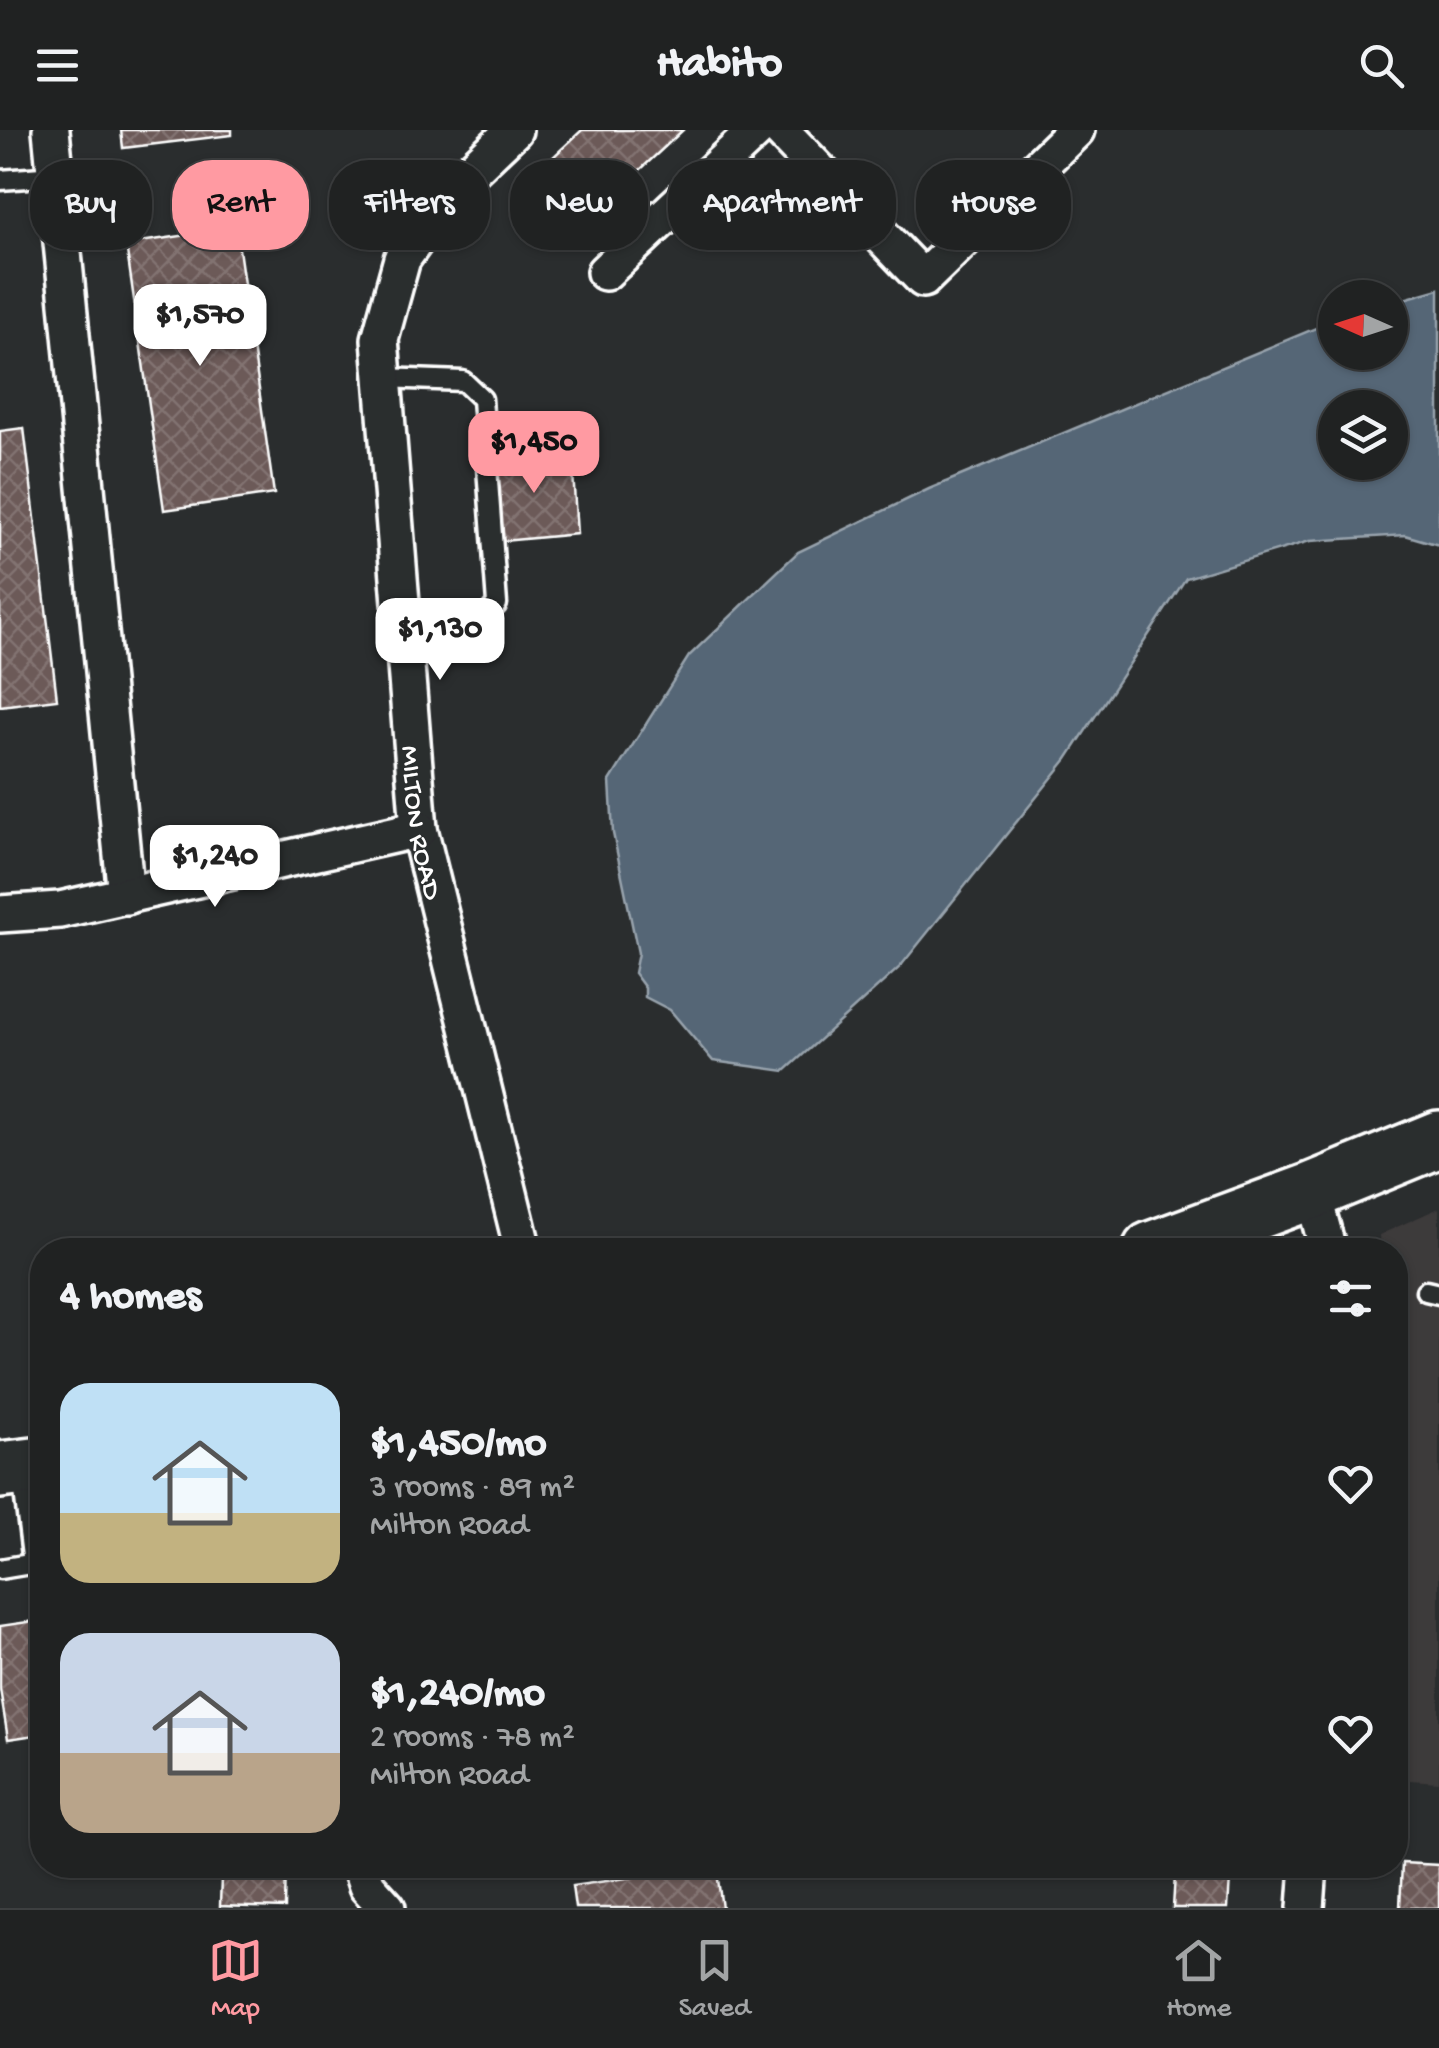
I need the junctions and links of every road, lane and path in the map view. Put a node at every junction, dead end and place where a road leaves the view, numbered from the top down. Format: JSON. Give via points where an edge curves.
{"nodes":[{"id":1,"x":52,"y":130,"type":"edge"},
{"id":2,"x":514,"y":130,"type":"edge"},
{"id":3,"x":757,"y":130,"type":"edge"},
{"id":4,"x":780,"y":130,"type":"edge"},
{"id":5,"x":1076,"y":130,"type":"edge"},
{"id":6,"x":55,"y":160,"type":"edge"},
{"id":7,"x":30,"y":178,"type":"edge"},
{"id":8,"x":0,"y":180,"type":"edge"},
{"id":9,"x":63,"y":250,"type":"edge"},
{"id":10,"x":605,"y":272,"type":"dead end"},
{"id":11,"x":383,"y":378,"type":"junction"},
{"id":12,"x":404,"y":640,"type":"junction"},
{"id":13,"x":419,"y":829,"type":"junction"},
{"id":14,"x":126,"y":896,"type":"junction"},
{"id":15,"x":0,"y":914,"type":"edge"},
{"id":16,"x":1439,"y":1139,"type":"edge"},
{"id":17,"x":1312,"y":1191,"type":"junction"},
{"id":18,"x":520,"y":1238,"type":"edge"},
{"id":19,"x":1185,"y":1238,"type":"edge"},
{"id":20,"x":1325,"y":1238,"type":"edge"},
{"id":21,"x":21,"y":1468,"type":"edge"},
{"id":22,"x":30,"y":1518,"type":"edge"},
{"id":23,"x":30,"y":1564,"type":"edge"},
{"id":24,"x":0,"y":1568,"type":"edge"},
{"id":25,"x":364,"y":1878,"type":"edge"},
{"id":26,"x":1308,"y":1878,"type":"edge"},
{"id":27,"x":387,"y":1908,"type":"edge"},
{"id":28,"x":1306,"y":1908,"type":"edge"}],
"edges":[{"from":1,"to":6,"type":"street"},
{"from":2,"to":11,"type":"street","name":"MILTON ROAD","via":[[453,188],[402,259],[380,339]]},
{"from":3,"to":10,"type":"street"},
{"from":4,"to":5,"type":"street","via":[[923,279]]},
{"from":7,"to":8,"type":"lane"},
{"from":9,"to":14,"type":"street"},
{"from":11,"to":12,"type":"street","name":"MILTON ROAD"},
{"from":11,"to":12,"type":"lane","via":[[463,381],[482,399],[497,604],[483,620]]},
{"from":12,"to":13,"type":"street","name":"MILTON ROAD"},
{"from":13,"to":14,"type":"street"},
{"from":13,"to":18,"type":"street","name":"MILTON ROAD"},
{"from":14,"to":15,"type":"street"},
{"from":16,"to":17,"type":"highway"},
{"from":17,"to":19,"type":"highway"},
{"from":17,"to":20,"type":"street"},
{"from":21,"to":22,"type":"lane"},
{"from":23,"to":24,"type":"lane"},
{"from":25,"to":27,"type":"street"},
{"from":26,"to":28,"type":"street"}]}
